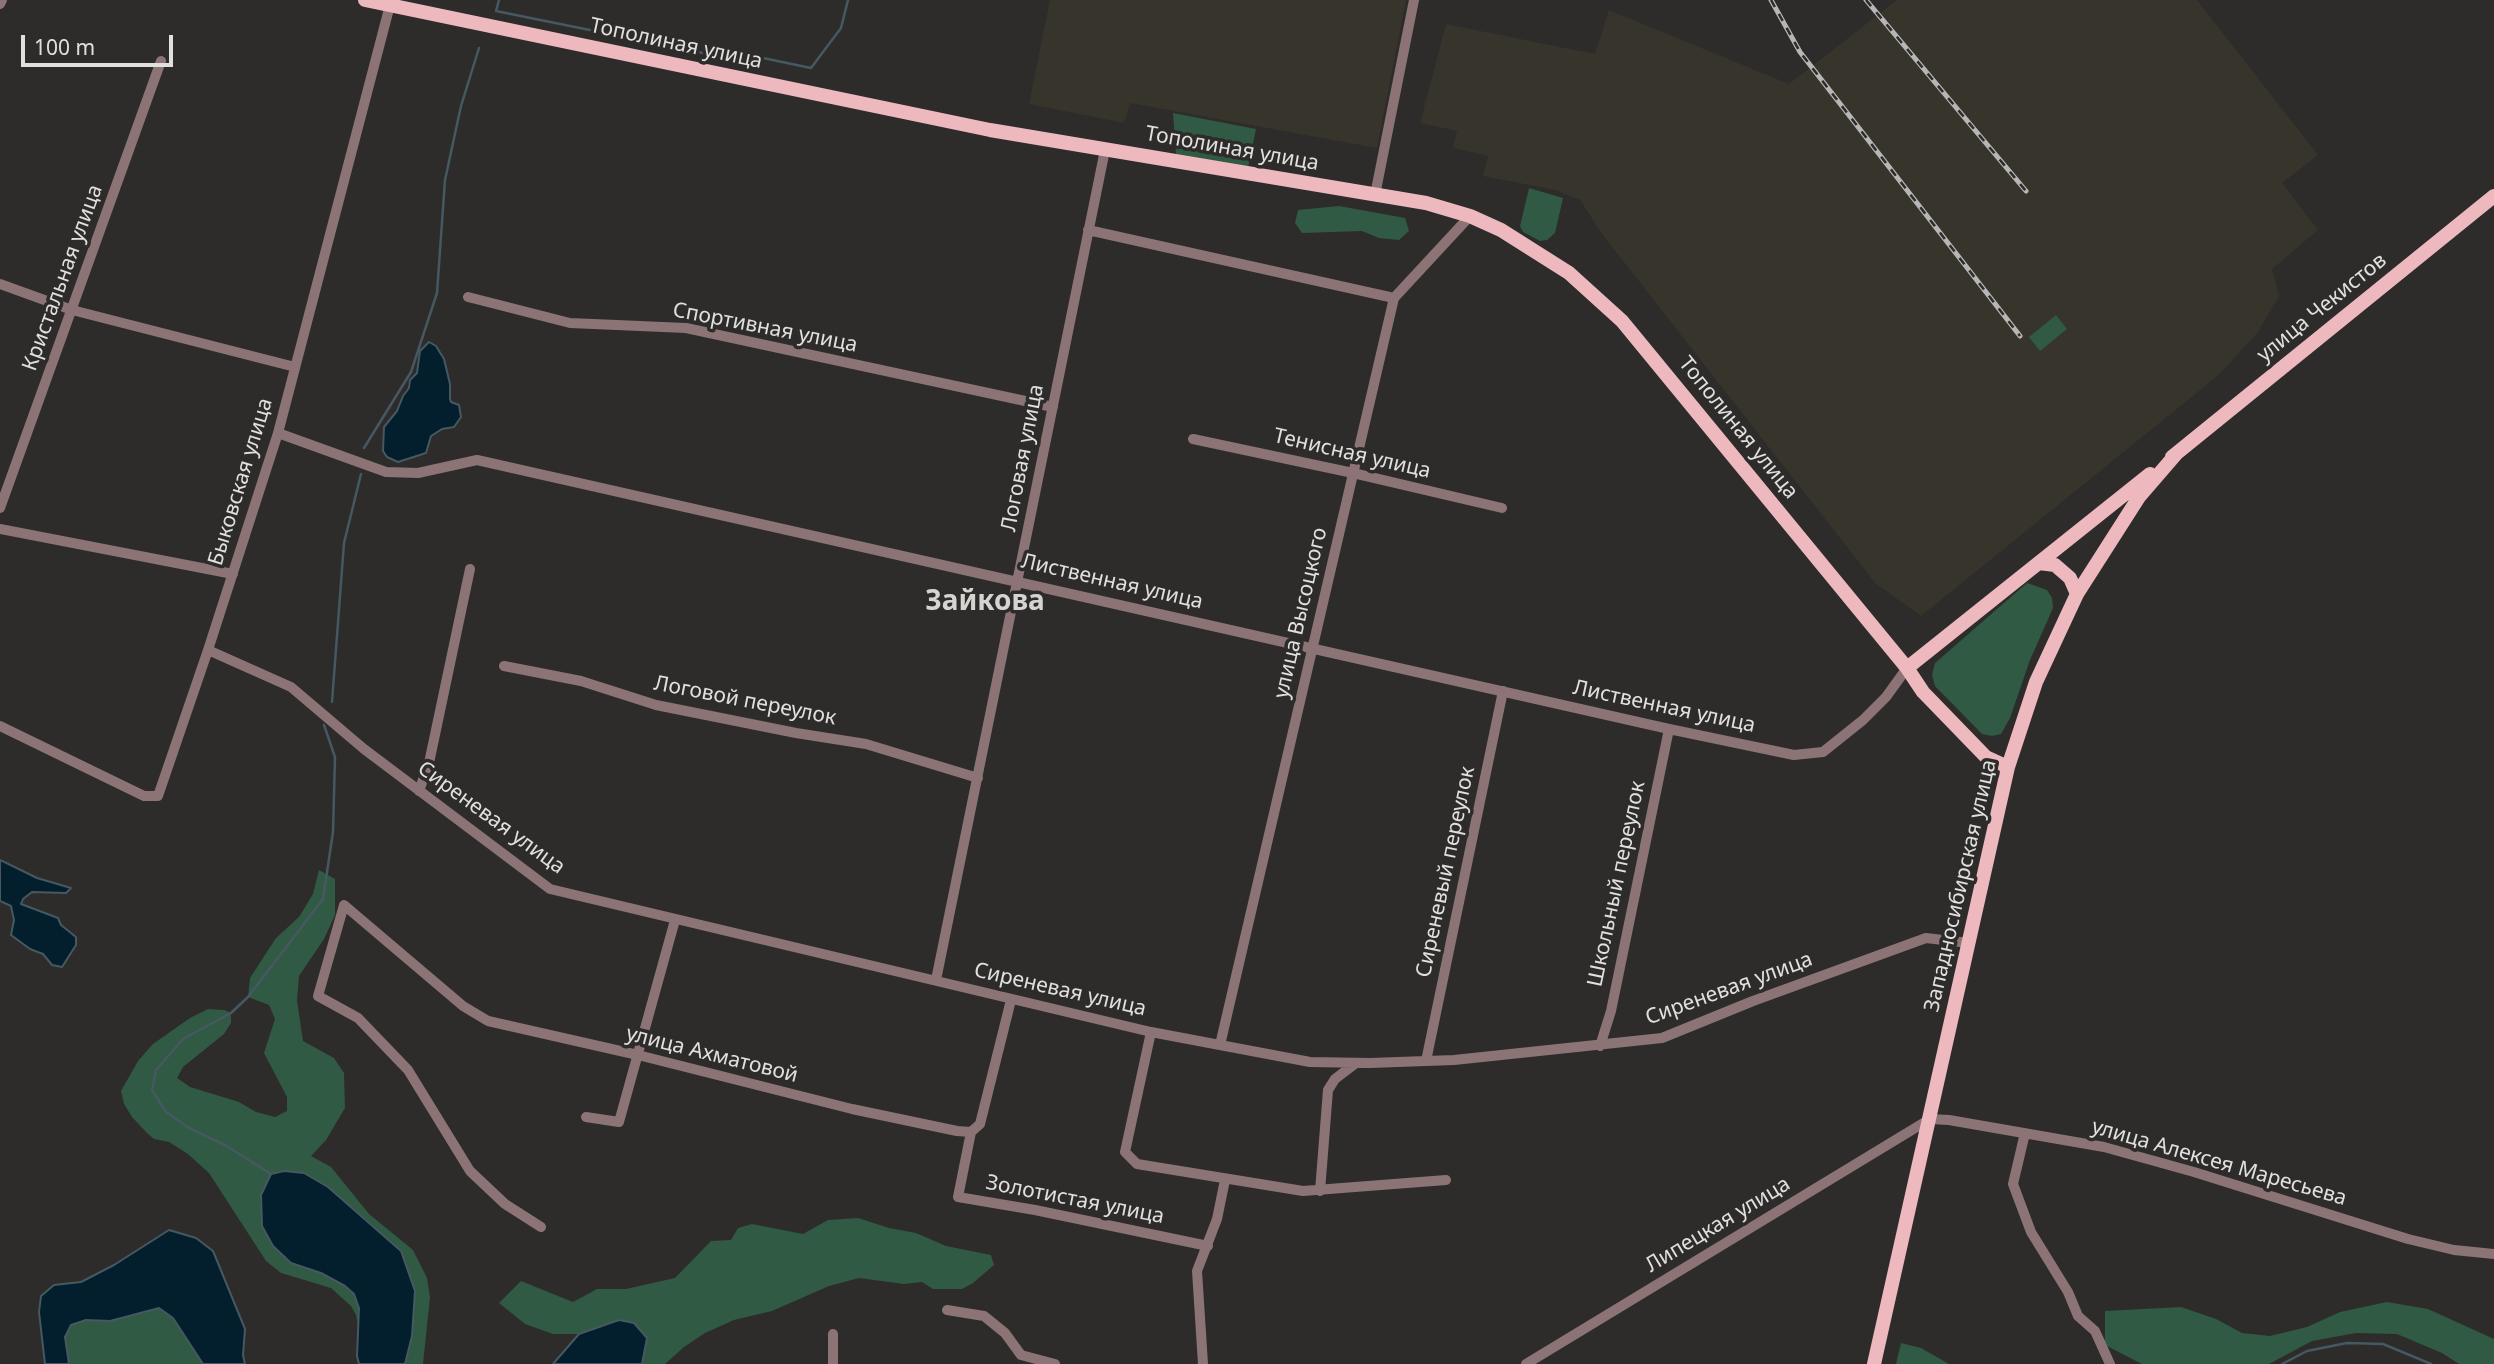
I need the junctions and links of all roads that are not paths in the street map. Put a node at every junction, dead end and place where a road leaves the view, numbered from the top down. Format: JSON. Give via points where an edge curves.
{"nodes":[{"id":1,"x":365,"y":0,"type":"edge"},
{"id":2,"x":1415,"y":0,"type":"edge"},
{"id":3,"x":390,"y":5,"type":"junction"},
{"id":4,"x":161,"y":61,"type":"dead end"},
{"id":5,"x":1105,"y":150,"type":"junction"},
{"id":6,"x":1375,"y":195,"type":"junction"},
{"id":7,"x":2494,"y":196,"type":"edge"},
{"id":8,"x":1471,"y":216,"type":"junction"},
{"id":9,"x":1088,"y":230,"type":"junction"},
{"id":10,"x":0,"y":284,"type":"edge"},
{"id":11,"x":468,"y":297,"type":"dead end"},
{"id":12,"x":1394,"y":299,"type":"junction"},
{"id":13,"x":72,"y":310,"type":"junction"},
{"id":14,"x":295,"y":367,"type":"junction"},
{"id":15,"x":1053,"y":407,"type":"junction"},
{"id":16,"x":278,"y":433,"type":"junction"},
{"id":17,"x":1193,"y":439,"type":"dead end"},
{"id":18,"x":2176,"y":453,"type":"junction"},
{"id":19,"x":1353,"y":472,"type":"junction"},
{"id":20,"x":0,"y":508,"type":"edge"},
{"id":21,"x":1502,"y":508,"type":"dead end"},
{"id":22,"x":0,"y":529,"type":"edge"},
{"id":23,"x":2039,"y":564,"type":"junction"},
{"id":24,"x":470,"y":569,"type":"dead end"},
{"id":25,"x":233,"y":574,"type":"junction"},
{"id":26,"x":1018,"y":581,"type":"junction"},
{"id":27,"x":2077,"y":594,"type":"junction"},
{"id":28,"x":1312,"y":648,"type":"junction"},
{"id":29,"x":208,"y":650,"type":"junction"},
{"id":30,"x":505,"y":666,"type":"dead end"},
{"id":31,"x":1907,"y":667,"type":"junction"},
{"id":32,"x":1503,"y":691,"type":"junction"},
{"id":33,"x":0,"y":726,"type":"edge"},
{"id":34,"x":1669,"y":729,"type":"junction"},
{"id":35,"x":2008,"y":767,"type":"junction"},
{"id":36,"x":978,"y":778,"type":"junction"},
{"id":37,"x":419,"y":791,"type":"junction"},
{"id":38,"x":675,"y":920,"type":"junction"},
{"id":39,"x":1969,"y":943,"type":"junction"},
{"id":40,"x":936,"y":979,"type":"junction"},
{"id":41,"x":1011,"y":1000,"type":"junction"},
{"id":42,"x":1151,"y":1032,"type":"junction"},
{"id":43,"x":1220,"y":1045,"type":"junction"},
{"id":44,"x":1600,"y":1046,"type":"junction"},
{"id":45,"x":638,"y":1055,"type":"junction"},
{"id":46,"x":1426,"y":1061,"type":"junction"},
{"id":47,"x":1356,"y":1063,"type":"junction"},
{"id":48,"x":586,"y":1117,"type":"dead end"},
{"id":49,"x":1930,"y":1119,"type":"junction"},
{"id":50,"x":971,"y":1132,"type":"junction"},
{"id":51,"x":2025,"y":1133,"type":"junction"},
{"id":52,"x":1225,"y":1180,"type":"junction"},
{"id":53,"x":1446,"y":1180,"type":"dead end"},
{"id":54,"x":1320,"y":1191,"type":"junction"},
{"id":55,"x":541,"y":1227,"type":"dead end"},
{"id":56,"x":1208,"y":1246,"type":"junction"},
{"id":57,"x":2494,"y":1254,"type":"edge"},
{"id":58,"x":947,"y":1310,"type":"dead end"},
{"id":59,"x":833,"y":1334,"type":"dead end"},
{"id":60,"x":833,"y":1364,"type":"edge"},
{"id":61,"x":1055,"y":1364,"type":"edge"},
{"id":62,"x":1203,"y":1364,"type":"edge"},
{"id":63,"x":1527,"y":1364,"type":"edge"},
{"id":64,"x":1874,"y":1364,"type":"edge"},
{"id":65,"x":2110,"y":1364,"type":"edge"}],
"edges":[{"from":1,"to":3,"type":"main road","name":"Тополиная улица"},
{"from":2,"to":6,"type":"street"},
{"from":3,"to":5,"type":"main road","name":"Тополиная улица","via":[[810,94]]},
{"from":3,"to":14,"type":"street","name":"Быковская улица"},
{"from":4,"to":13,"type":"street","name":"Кристальная улица"},
{"from":5,"to":6,"type":"main road","name":"Тополиная улица"},
{"from":5,"to":9,"type":"street","name":"Логовая улица"},
{"from":6,"to":8,"type":"main road","name":"Тополиная улица"},
{"from":7,"to":18,"type":"main road","name":"улица Чекистов"},
{"from":8,"to":12,"type":"street","name":"улица Высоцкого"},
{"from":8,"to":31,"type":"main road","name":"Тополиная улица","via":[[1569,273],[1622,321]]},
{"from":9,"to":12,"type":"street"},
{"from":9,"to":15,"type":"street","name":"Логовая улица"},
{"from":10,"to":13,"type":"street"},
{"from":11,"to":15,"type":"street","name":"Спортивная улица","via":[[570,323],[686,328]]},
{"from":12,"to":19,"type":"street","name":"улица Высоцкого"},
{"from":13,"to":14,"type":"street"},
{"from":13,"to":20,"type":"street","name":"Кристальная улица"},
{"from":14,"to":16,"type":"street","name":"Быковская улица"},
{"from":15,"to":26,"type":"street","name":"Логовая улица"},
{"from":16,"to":25,"type":"street","name":"Быковская улица"},
{"from":16,"to":26,"type":"street","name":"Лиственная улица","via":[[386,472],[418,473],[477,460]]},
{"from":17,"to":19,"type":"street","name":"Тенисная улица"},
{"from":18,"to":23,"type":"main road"},
{"from":18,"to":27,"type":"main road","name":"Западносибирская улица","via":[[2139,497]]},
{"from":19,"to":21,"type":"street","name":"Тенисная улица"},
{"from":19,"to":28,"type":"street","name":"улица Высоцкого"},
{"from":22,"to":25,"type":"street"},
{"from":23,"to":27,"type":"main road","via":[[2055,565],[2070,578]]},
{"from":23,"to":31,"type":"main road"},
{"from":24,"to":37,"type":"street","via":[[429,764]]},
{"from":25,"to":29,"type":"street","name":"Быковская улица"},
{"from":26,"to":28,"type":"street","name":"Лиственная улица"},
{"from":26,"to":36,"type":"street","name":"Логовая улица"},
{"from":27,"to":35,"type":"main road","name":"Западносибирская улица","via":[[2036,682]]},
{"from":28,"to":32,"type":"street","name":"Лиственная улица"},
{"from":28,"to":43,"type":"street","name":"улица Высоцкого"},
{"from":29,"to":33,"type":"street","name":"Быковская улица","via":[[158,796],[144,796]]},
{"from":29,"to":37,"type":"street","name":"Сиреневая улица","via":[[291,687]]},
{"from":30,"to":36,"type":"street","name":"Логовой переулок","via":[[581,681],[656,705],[866,744]]},
{"from":31,"to":34,"type":"street","name":"Лиственная улица","via":[[1886,697],[1823,752],[1794,755]]},
{"from":31,"to":35,"type":"main road","name":"Тополиная улица","via":[[1923,692],[1986,757]]},
{"from":32,"to":34,"type":"street","name":"Лиственная улица"},
{"from":32,"to":46,"type":"street","name":"Сиреневый переулок"},
{"from":34,"to":44,"type":"street","name":"Школьный переулок","via":[[1611,1012]]},
{"from":35,"to":39,"type":"main road","name":"Западносибирская улица"},
{"from":36,"to":40,"type":"street","name":"Логовая улица"},
{"from":37,"to":38,"type":"street","name":"Сиреневая улица","via":[[550,889]]},
{"from":38,"to":40,"type":"street","name":"Сиреневая улица"},
{"from":38,"to":45,"type":"street"},
{"from":39,"to":44,"type":"street","name":"Сиреневая улица","via":[[1926,939],[1661,1038]]},
{"from":39,"to":49,"type":"main road","name":"Западносибирская улица"},
{"from":40,"to":41,"type":"street","name":"Сиреневая улица"},
{"from":41,"to":42,"type":"street","name":"Сиреневая улица"},
{"from":41,"to":50,"type":"street","via":[[980,1124]]},
{"from":42,"to":43,"type":"street","name":"Сиреневая улица"},
{"from":42,"to":52,"type":"street","via":[[1125,1152],[1137,1164]]},
{"from":43,"to":47,"type":"street","name":"Сиреневая улица","via":[[1311,1062]]},
{"from":44,"to":46,"type":"street","name":"Сиреневая улица"},
{"from":45,"to":48,"type":"street","via":[[619,1122]]},
{"from":45,"to":50,"type":"street","name":"улица Ахматовой","via":[[840,1106]]},
{"from":45,"to":55,"type":"street","name":"улица Ахматовой","via":[[488,1021],[463,1006],[344,905],[318,996],[358,1018],[408,1070],[470,1171],[505,1205]]},
{"from":46,"to":47,"type":"street","name":"Сиреневая улица"},
{"from":47,"to":54,"type":"street","via":[[1328,1090]]},
{"from":49,"to":51,"type":"street","name":"улица Алексея Маресьева"},
{"from":49,"to":63,"type":"street","name":"Липецкая улица"},
{"from":49,"to":64,"type":"main road","name":"Западносибирская улица"},
{"from":50,"to":56,"type":"street","name":"Золотистая улица","via":[[958,1196]]},
{"from":51,"to":57,"type":"street","name":"улица Алексея Маресьева","via":[[2104,1147],[2408,1240]]},
{"from":51,"to":65,"type":"street","via":[[2013,1184],[2031,1231],[2078,1316],[2095,1331]]},
{"from":52,"to":54,"type":"street"},
{"from":52,"to":56,"type":"street"},
{"from":53,"to":54,"type":"street"},
{"from":56,"to":62,"type":"street","via":[[1197,1271]]},
{"from":58,"to":61,"type":"street","via":[[985,1316],[1021,1355]]},
{"from":59,"to":60,"type":"street"}]}
